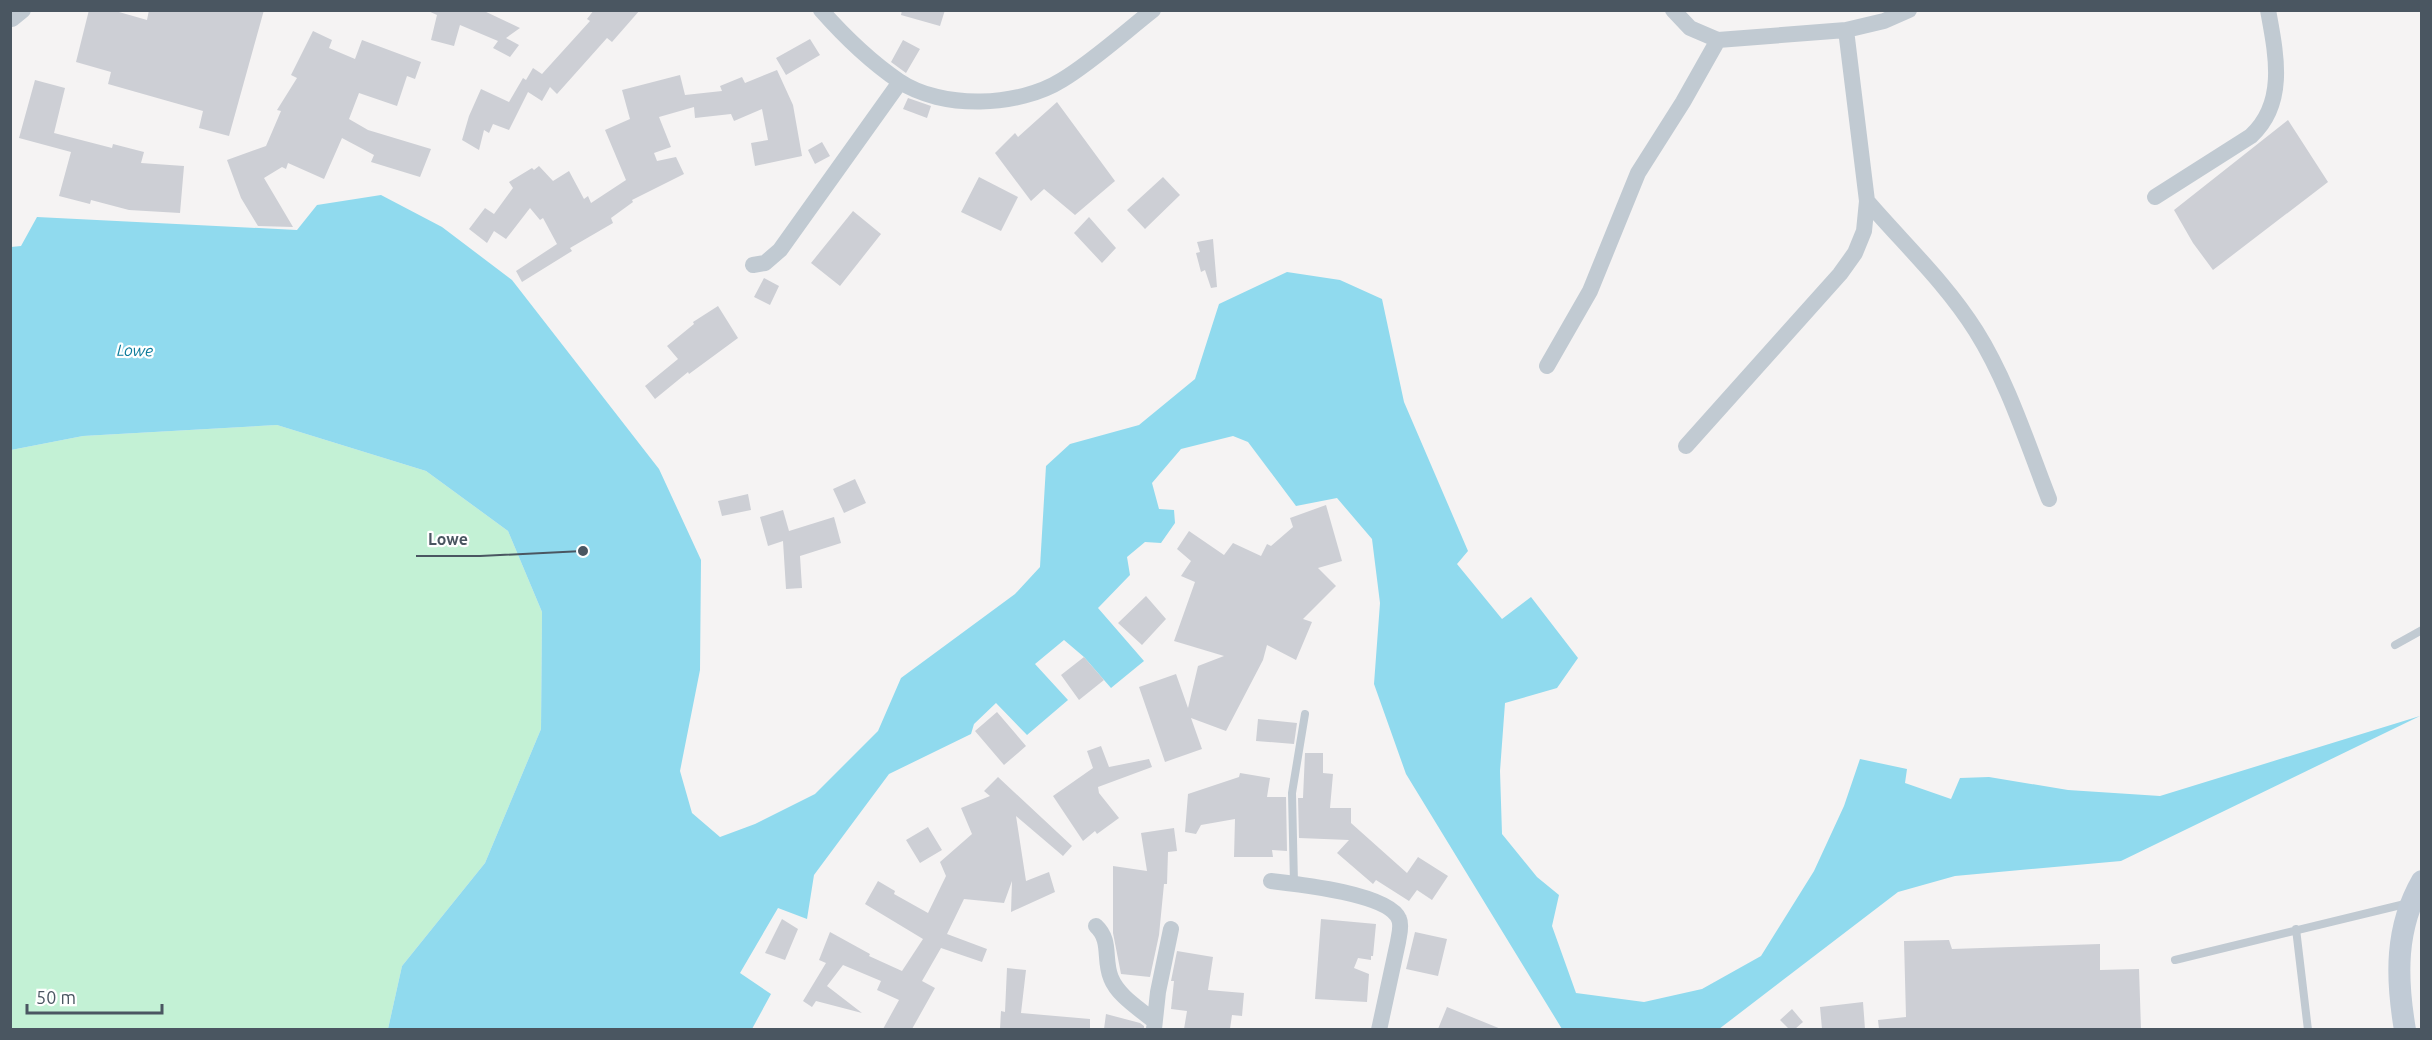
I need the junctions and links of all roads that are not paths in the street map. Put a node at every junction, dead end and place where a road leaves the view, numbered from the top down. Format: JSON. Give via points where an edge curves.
{"nodes":[{"id":1,"x":821,"y":10,"type":"edge"},
{"id":2,"x":1153,"y":10,"type":"edge"},
{"id":3,"x":1673,"y":10,"type":"edge"},
{"id":4,"x":1909,"y":10,"type":"edge"},
{"id":5,"x":2268,"y":10,"type":"edge"},
{"id":6,"x":1846,"y":30,"type":"junction"},
{"id":7,"x":1718,"y":40,"type":"junction"},
{"id":8,"x":900,"y":82,"type":"junction"},
{"id":9,"x":2155,"y":197,"type":"dead end"},
{"id":10,"x":1867,"y":201,"type":"junction"},
{"id":11,"x":753,"y":266,"type":"dead end"},
{"id":12,"x":1547,"y":366,"type":"dead end"},
{"id":13,"x":1686,"y":446,"type":"dead end"},
{"id":14,"x":2049,"y":499,"type":"dead end"},
{"id":15,"x":2421,"y":630,"type":"edge"},
{"id":16,"x":2395,"y":645,"type":"dead end"},
{"id":17,"x":1305,"y":714,"type":"dead end"},
{"id":18,"x":1271,"y":881,"type":"dead end"},
{"id":19,"x":2421,"y":881,"type":"edge"},
{"id":20,"x":1294,"y":884,"type":"junction"},
{"id":21,"x":2409,"y":903,"type":"junction"},
{"id":22,"x":1096,"y":926,"type":"dead end"},
{"id":23,"x":1171,"y":929,"type":"dead end"},
{"id":24,"x":2296,"y":929,"type":"junction"},
{"id":25,"x":2175,"y":960,"type":"dead end"},
{"id":26,"x":1154,"y":1025,"type":"edge"},
{"id":27,"x":1379,"y":1029,"type":"edge"},
{"id":28,"x":2308,"y":1029,"type":"edge"},
{"id":29,"x":2404,"y":1029,"type":"edge"}],
"edges":[{"from":1,"to":8,"type":"street"},
{"from":2,"to":8,"type":"street","via":[[1061,81],[1018,98],[940,98]]},
{"from":3,"to":7,"type":"street","via":[[1690,28]]},
{"from":4,"to":6,"type":"street"},
{"from":5,"to":9,"type":"street","via":[[2277,69],[2272,109],[2262,126]]},
{"from":6,"to":7,"type":"street"},
{"from":6,"to":10,"type":"street"},
{"from":7,"to":12,"type":"street","via":[[1638,173],[1590,291]]},
{"from":8,"to":11,"type":"street","via":[[780,249],[765,263]]},
{"from":10,"to":13,"type":"street","via":[[1864,231],[1840,274]]},
{"from":10,"to":14,"type":"street","via":[[1976,331],[1995,366]]},
{"from":15,"to":16,"type":"lane"},
{"from":17,"to":20,"type":"lane","via":[[1292,793]]},
{"from":18,"to":20,"type":"street"},
{"from":19,"to":21,"type":"street"},
{"from":20,"to":27,"type":"street","via":[[1366,897],[1399,917],[1398,942]]},
{"from":21,"to":24,"type":"lane"},
{"from":21,"to":29,"type":"street","via":[[2401,934],[2399,969]]},
{"from":22,"to":26,"type":"street","via":[[1106,938],[1111,979]]},
{"from":23,"to":26,"type":"street"},
{"from":24,"to":25,"type":"lane"},
{"from":24,"to":28,"type":"lane"}]}
